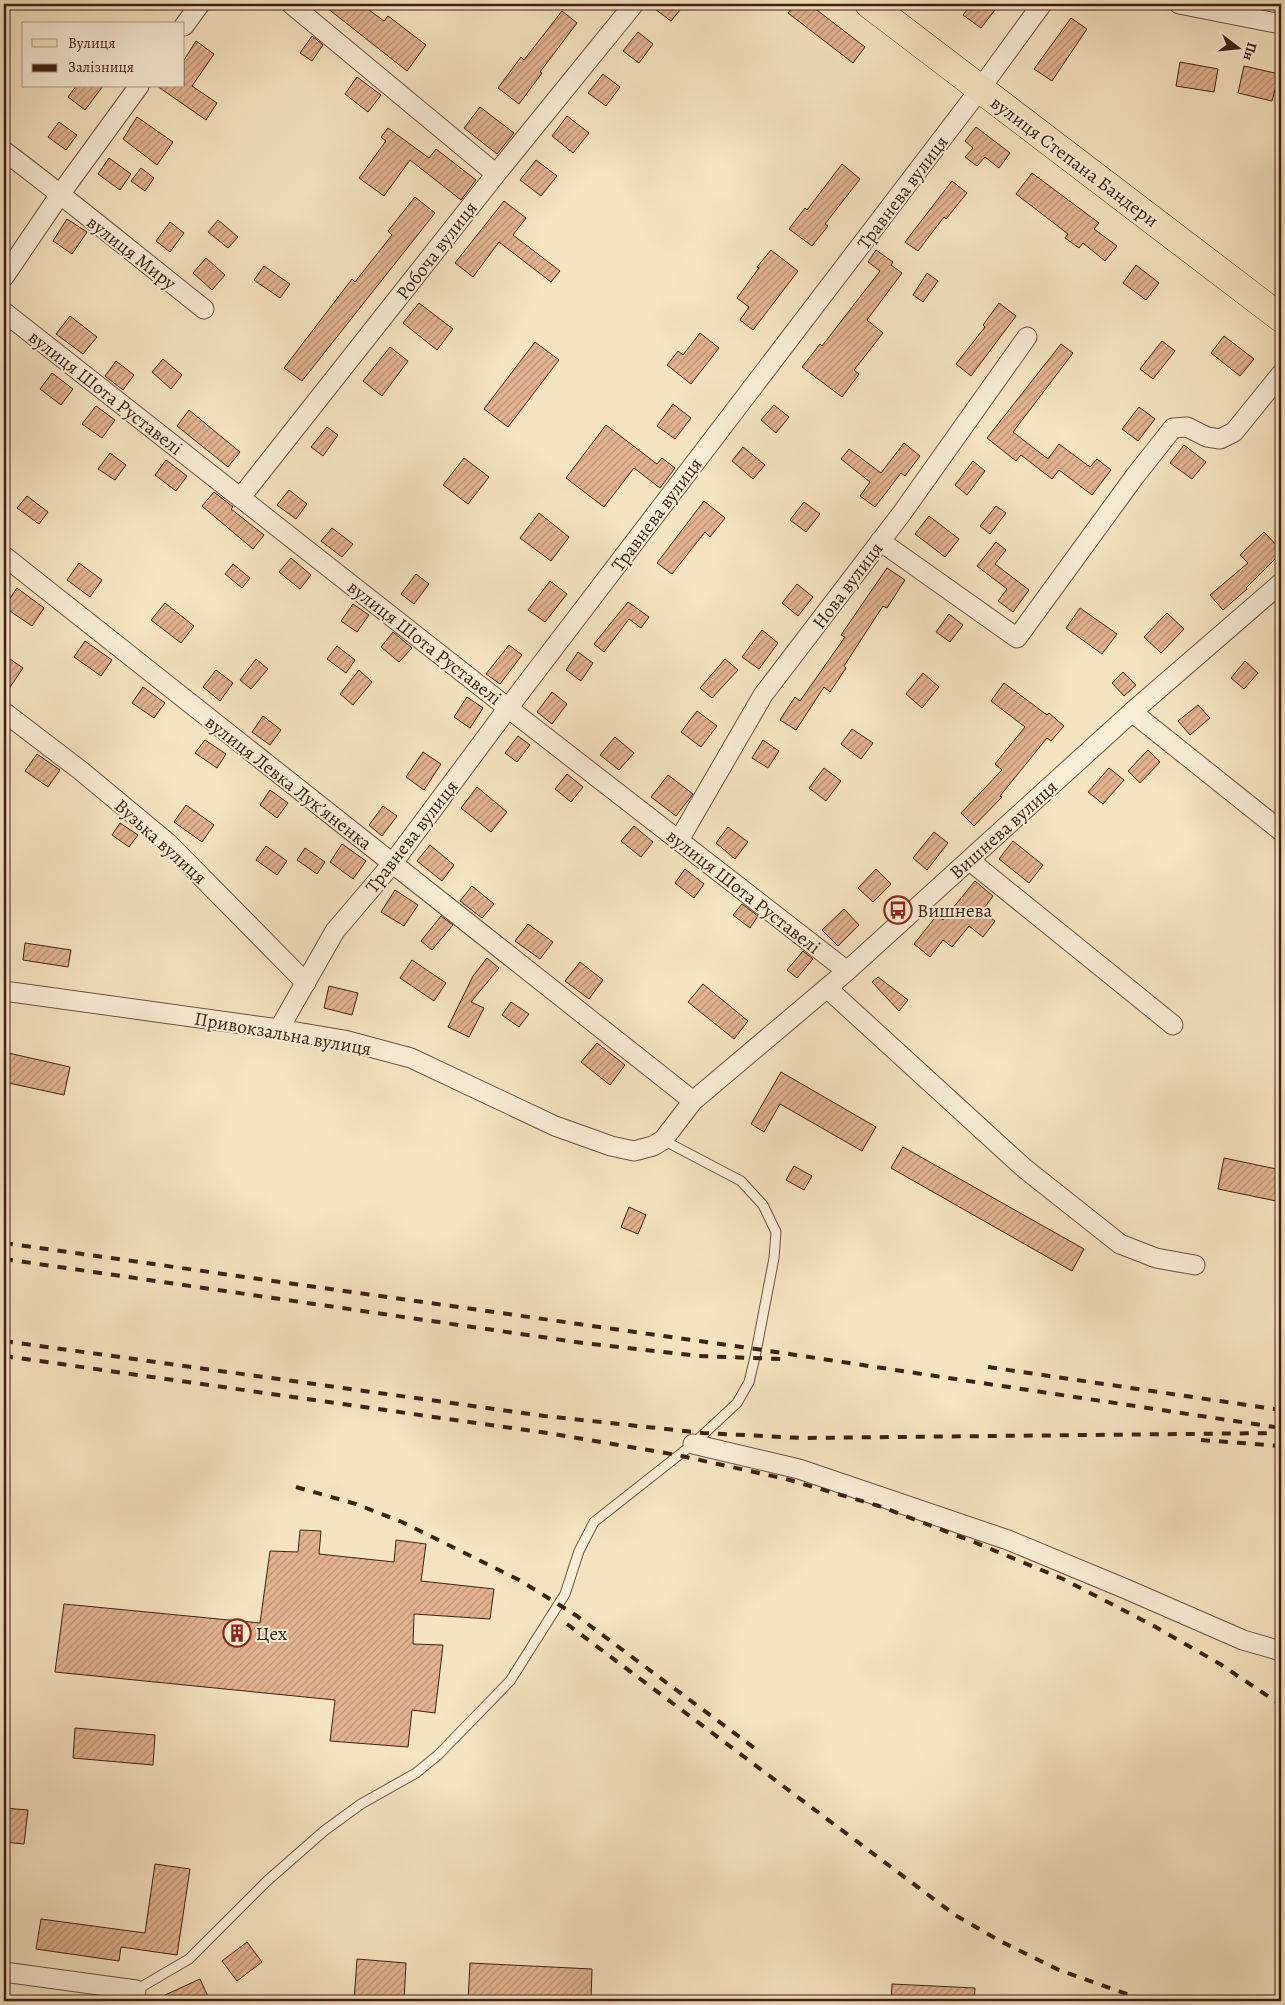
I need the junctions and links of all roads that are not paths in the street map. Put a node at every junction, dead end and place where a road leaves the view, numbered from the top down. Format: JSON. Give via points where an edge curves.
{"nodes":[{"id":1,"x":200,"y":4,"type":"edge"},
{"id":2,"x":292,"y":4,"type":"edge"},
{"id":3,"x":634,"y":4,"type":"edge"},
{"id":4,"x":869,"y":4,"type":"edge"},
{"id":5,"x":1042,"y":4,"type":"edge"},
{"id":6,"x":1179,"y":4,"type":"edge"},
{"id":7,"x":1281,"y":24,"type":"edge"},
{"id":8,"x":185,"y":25,"type":"edge"},
{"id":9,"x":138,"y":88,"type":"edge"},
{"id":10,"x":980,"y":89,"type":"junction"},
{"id":11,"x":4,"y":151,"type":"edge"},
{"id":12,"x":496,"y":174,"type":"junction"},
{"id":13,"x":61,"y":193,"type":"junction"},
{"id":14,"x":4,"y":277,"type":"edge"},
{"id":15,"x":204,"y":309,"type":"dead end"},
{"id":16,"x":4,"y":312,"type":"edge"},
{"id":17,"x":1281,"y":318,"type":"edge"},
{"id":18,"x":1027,"y":337,"type":"dead end"},
{"id":19,"x":1281,"y":374,"type":"edge"},
{"id":20,"x":241,"y":497,"type":"junction"},
{"id":21,"x":880,"y":541,"type":"junction"},
{"id":22,"x":4,"y":556,"type":"edge"},
{"id":23,"x":1281,"y":583,"type":"edge"},
{"id":24,"x":508,"y":708,"type":"junction"},
{"id":25,"x":4,"y":712,"type":"edge"},
{"id":26,"x":1132,"y":712,"type":"junction"},
{"id":27,"x":1281,"y":831,"type":"edge"},
{"id":28,"x":679,"y":840,"type":"junction"},
{"id":29,"x":969,"y":860,"type":"junction"},
{"id":30,"x":392,"y":864,"type":"junction"},
{"id":31,"x":847,"y":971,"type":"junction"},
{"id":32,"x":306,"y":983,"type":"junction"},
{"id":33,"x":827,"y":988,"type":"junction"},
{"id":34,"x":4,"y":990,"type":"edge"},
{"id":35,"x":1173,"y":1025,"type":"dead end"},
{"id":36,"x":279,"y":1029,"type":"junction"},
{"id":37,"x":693,"y":1101,"type":"junction"},
{"id":38,"x":663,"y":1140,"type":"junction"},
{"id":39,"x":1195,"y":1265,"type":"dead end"},
{"id":40,"x":692,"y":1444,"type":"junction"},
{"id":41,"x":1281,"y":1650,"type":"edge"},
{"id":42,"x":4,"y":1972,"type":"edge"},
{"id":43,"x":135,"y":1996,"type":"edge"}],
"edges":[{"from":1,"to":8,"type":"street"},
{"from":2,"to":12,"type":"street"},
{"from":3,"to":12,"type":"street","name":"Робоча вулиця"},
{"from":4,"to":10,"type":"main road","name":"вулиця Степана Бандери"},
{"from":5,"to":10,"type":"street","name":"Травнева вулиця"},
{"from":6,"to":7,"type":"street"},
{"from":9,"to":13,"type":"street"},
{"from":10,"to":17,"type":"main road","name":"вулиця Степана Бандери"},
{"from":10,"to":24,"type":"street","name":"Травнева вулиця"},
{"from":11,"to":13,"type":"street","name":"вулиця Миру"},
{"from":12,"to":20,"type":"street","name":"Робоча вулиця"},
{"from":13,"to":14,"type":"street"},
{"from":13,"to":15,"type":"street","name":"вулиця Миру"},
{"from":16,"to":20,"type":"street","name":"вулиця Шота Руставелі"},
{"from":18,"to":21,"type":"street","name":"Нова вулиця"},
{"from":19,"to":21,"type":"street","via":[[1234,432],[1220,440],[1187,428],[1173,428],[1017,638]]},
{"from":20,"to":24,"type":"street","name":"вулиця Шота Руставелі"},
{"from":21,"to":28,"type":"street","name":"Нова вулиця","via":[[763,695]]},
{"from":22,"to":30,"type":"street","name":"вулиця Левка Лукʼяненка"},
{"from":23,"to":26,"type":"street","name":"Вишнева вулиця"},
{"from":24,"to":28,"type":"street","name":"вулиця Шота Руставелі"},
{"from":24,"to":30,"type":"street","name":"Травнева вулиця"},
{"from":25,"to":32,"type":"street","name":"Вузька вулиця","via":[[168,843]]},
{"from":26,"to":27,"type":"street"},
{"from":26,"to":29,"type":"street","name":"Вишнева вулиця"},
{"from":28,"to":31,"type":"street","name":"вулиця Шота Руставелі"},
{"from":29,"to":31,"type":"street","name":"Вишнева вулиця"},
{"from":29,"to":35,"type":"street"},
{"from":30,"to":32,"type":"street","name":"Травнева вулиця","via":[[335,931]]},
{"from":30,"to":37,"type":"street","name":"вулиця Левка Лукʼяненка"},
{"from":31,"to":33,"type":"street","name":"Вишнева вулиця"},
{"from":32,"to":36,"type":"street","name":"Травнева вулиця"},
{"from":33,"to":37,"type":"street","name":"Вишнева вулиця"},
{"from":33,"to":39,"type":"street","via":[[1024,1168],[1120,1244],[1156,1258]]},
{"from":34,"to":36,"type":"street","name":"Привокзальна вулиця"},
{"from":36,"to":38,"type":"street","name":"Привокзальна вулиця","via":[[344,1040],[411,1058],[555,1126],[611,1146],[634,1151]]},
{"from":37,"to":38,"type":"street","name":"Вишнева вулиця"},
{"from":38,"to":40,"type":"lane","via":[[741,1181],[763,1205],[776,1232],[771,1275],[749,1382],[737,1404]]},
{"from":40,"to":41,"type":"street","via":[[799,1469],[1008,1540],[1243,1640]]},
{"from":40,"to":43,"type":"lane","via":[[594,1522],[579,1551],[565,1594],[510,1681],[462,1731],[416,1773],[361,1804],[324,1831],[267,1880],[189,1959]]},
{"from":42,"to":43,"type":"street"}]}
